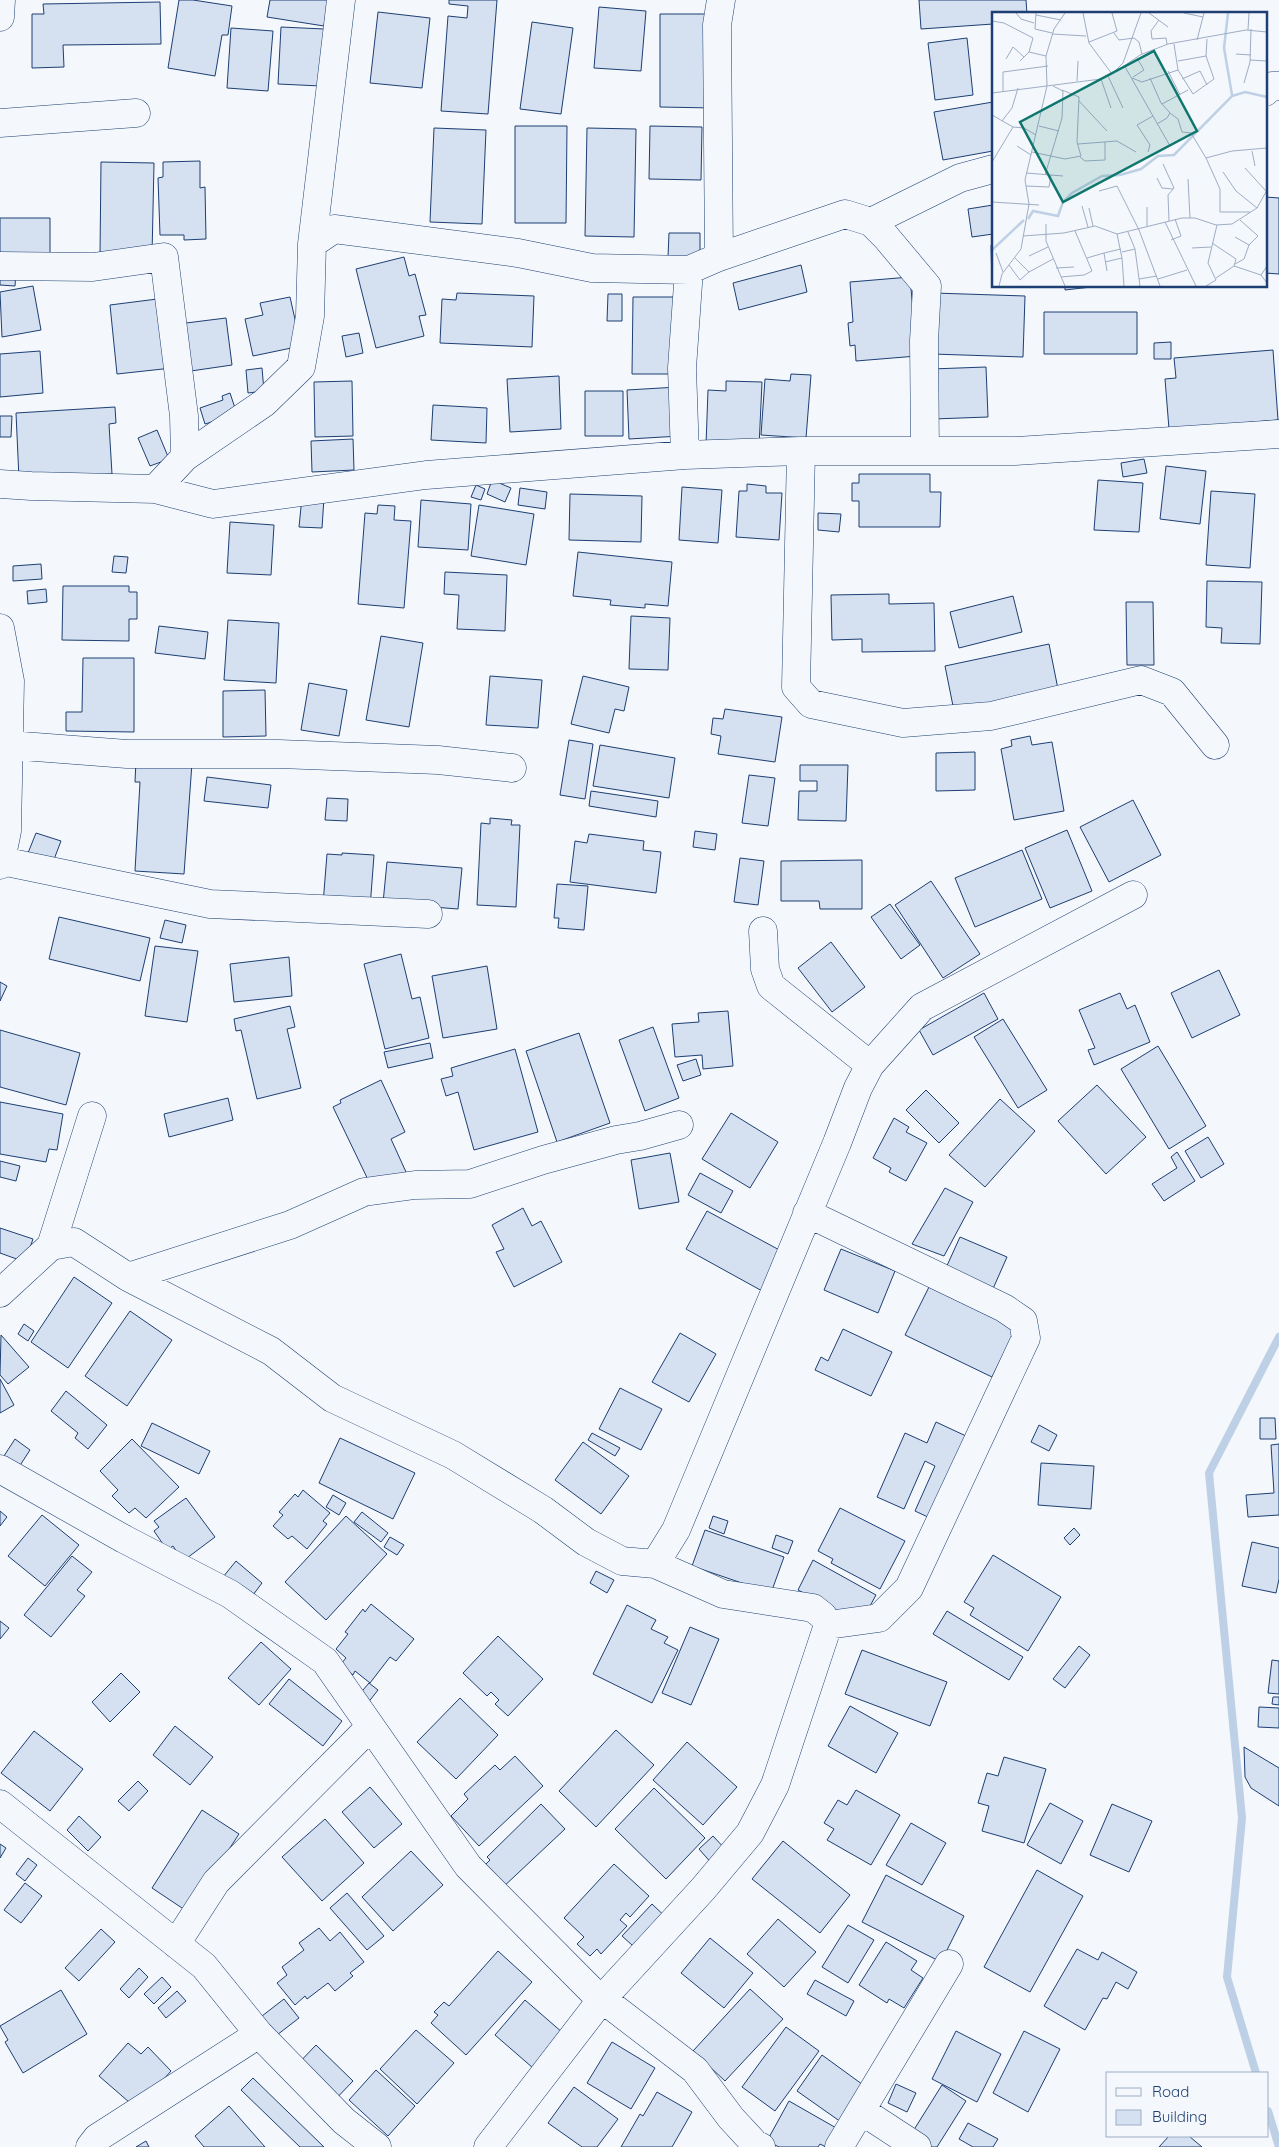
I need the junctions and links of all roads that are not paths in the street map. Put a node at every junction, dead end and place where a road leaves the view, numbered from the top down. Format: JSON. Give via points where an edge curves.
{"nodes":[{"id":1,"x":1,"y":0,"type":"edge"},
{"id":2,"x":341,"y":0,"type":"edge"},
{"id":3,"x":721,"y":0,"type":"edge"},
{"id":4,"x":0,"y":17,"type":"edge"},
{"id":5,"x":1279,"y":86,"type":"edge"},
{"id":6,"x":1266,"y":91,"type":"edge"},
{"id":7,"x":136,"y":113,"type":"dead end"},
{"id":8,"x":0,"y":123,"type":"edge"},
{"id":9,"x":992,"y":169,"type":"edge"},
{"id":10,"x":871,"y":222,"type":"junction"},
{"id":11,"x":312,"y":244,"type":"junction"},
{"id":12,"x":719,"y":257,"type":"junction"},
{"id":13,"x":0,"y":266,"type":"edge"},
{"id":14,"x":689,"y":270,"type":"junction"},
{"id":15,"x":1279,"y":434,"type":"edge"},
{"id":16,"x":801,"y":451,"type":"junction"},
{"id":17,"x":925,"y":451,"type":"junction"},
{"id":18,"x":685,"y":455,"type":"junction"},
{"id":19,"x":185,"y":457,"type":"junction"},
{"id":20,"x":0,"y":484,"type":"edge"},
{"id":21,"x":155,"y":489,"type":"junction"},
{"id":22,"x":0,"y":628,"type":"edge"},
{"id":23,"x":5,"y":681,"type":"edge"},
{"id":24,"x":9,"y":745,"type":"junction"},
{"id":25,"x":1215,"y":745,"type":"dead end"},
{"id":26,"x":512,"y":768,"type":"dead end"},
{"id":27,"x":1,"y":863,"type":"edge"},
{"id":28,"x":1133,"y":895,"type":"dead end"},
{"id":29,"x":428,"y":914,"type":"dead end"},
{"id":30,"x":763,"y":931,"type":"dead end"},
{"id":31,"x":870,"y":1065,"type":"junction"},
{"id":32,"x":92,"y":1116,"type":"dead end"},
{"id":33,"x":679,"y":1125,"type":"dead end"},
{"id":34,"x":807,"y":1213,"type":"junction"},
{"id":35,"x":51,"y":1246,"type":"junction"},
{"id":36,"x":128,"y":1277,"type":"junction"},
{"id":37,"x":0,"y":1293,"type":"edge"},
{"id":38,"x":0,"y":1470,"type":"edge"},
{"id":39,"x":655,"y":1564,"type":"junction"},
{"id":40,"x":828,"y":1625,"type":"junction"},
{"id":41,"x":370,"y":1727,"type":"junction"},
{"id":42,"x":0,"y":1804,"type":"edge"},
{"id":43,"x":176,"y":1944,"type":"junction"},
{"id":44,"x":948,"y":1964,"type":"dead end"},
{"id":45,"x":602,"y":1998,"type":"junction"},
{"id":46,"x":259,"y":2034,"type":"junction"},
{"id":47,"x":862,"y":2112,"type":"junction"},
{"id":48,"x":90,"y":2147,"type":"edge"},
{"id":49,"x":377,"y":2147,"type":"edge"},
{"id":50,"x":488,"y":2147,"type":"edge"},
{"id":51,"x":762,"y":2147,"type":"edge"},
{"id":52,"x":839,"y":2147,"type":"edge"},
{"id":53,"x":917,"y":2147,"type":"edge"}],
"edges":[{"from":1,"to":4,"type":"street"},
{"from":2,"to":11,"type":"street"},
{"from":3,"to":12,"type":"street","via":[[717,26]]},
{"from":5,"to":6,"type":"street","via":[[1272,86]]},
{"from":7,"to":8,"type":"street"},
{"from":9,"to":10,"type":"street","via":[[960,178]]},
{"from":10,"to":12,"type":"street","via":[[845,214]]},
{"from":10,"to":17,"type":"street","via":[[927,286]]},
{"from":11,"to":14,"type":"street","via":[[334,229],[518,253],[592,268]]},
{"from":11,"to":19,"type":"street","via":[[310,316],[301,367],[264,403]]},
{"from":12,"to":14,"type":"street"},
{"from":13,"to":19,"type":"street","via":[[93,267],[164,257],[184,416]]},
{"from":14,"to":18,"type":"street","via":[[682,368]]},
{"from":15,"to":17,"type":"street","via":[[1015,451]]},
{"from":16,"to":17,"type":"street"},
{"from":16,"to":18,"type":"street"},
{"from":16,"to":25,"type":"street","via":[[796,687],[811,704],[904,723],[991,716],[1141,680],[1172,692]]},
{"from":18,"to":21,"type":"street","via":[[426,474],[212,504]]},
{"from":19,"to":21,"type":"street"},
{"from":20,"to":21,"type":"street"},
{"from":22,"to":23,"type":"street"},
{"from":23,"to":24,"type":"street"},
{"from":24,"to":26,"type":"street","via":[[127,754],[279,754],[419,760]]},
{"from":24,"to":27,"type":"street","via":[[7,831]]},
{"from":27,"to":29,"type":"street","via":[[210,904]]},
{"from":28,"to":31,"type":"street","via":[[922,1007]]},
{"from":30,"to":31,"type":"street","via":[[765,969],[771,986]]},
{"from":31,"to":34,"type":"street"},
{"from":32,"to":35,"type":"street"},
{"from":33,"to":36,"type":"street","via":[[543,1160],[470,1184],[416,1185],[364,1192],[290,1225]]},
{"from":34,"to":39,"type":"street","via":[[676,1530]]},
{"from":34,"to":40,"type":"street","via":[[1004,1308],[1023,1321],[1026,1338],[909,1588],[879,1618]]},
{"from":35,"to":36,"type":"street","via":[[74,1242]]},
{"from":35,"to":37,"type":"street"},
{"from":36,"to":39,"type":"street","via":[[271,1351],[332,1398],[453,1454],[543,1510],[586,1542],[622,1562]]},
{"from":38,"to":41,"type":"street","via":[[230,1594],[325,1661]]},
{"from":39,"to":40,"type":"street","via":[[723,1594],[813,1608]]},
{"from":40,"to":45,"type":"street","via":[[775,1785],[750,1833]]},
{"from":41,"to":43,"type":"street","via":[[216,1882]]},
{"from":41,"to":45,"type":"street","via":[[468,1866]]},
{"from":42,"to":43,"type":"street"},
{"from":43,"to":46,"type":"street","via":[[204,1966]]},
{"from":44,"to":47,"type":"street"},
{"from":45,"to":50,"type":"street"},
{"from":45,"to":51,"type":"street","via":[[695,2070],[731,2118],[755,2144]]},
{"from":46,"to":48,"type":"street","via":[[97,2138]]},
{"from":46,"to":49,"type":"street","via":[[344,2121]]},
{"from":47,"to":52,"type":"street"},
{"from":47,"to":53,"type":"street"}]}
